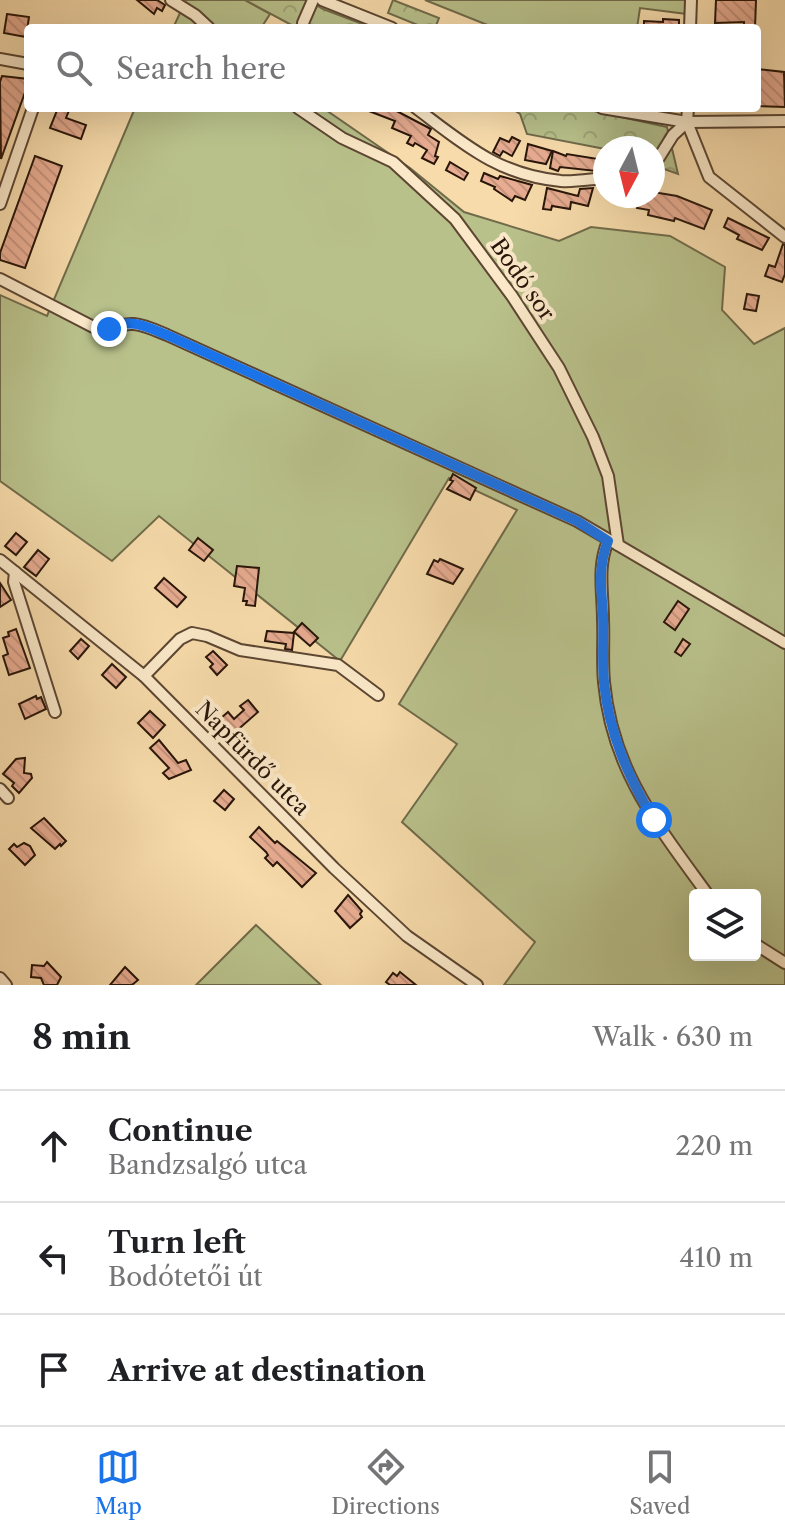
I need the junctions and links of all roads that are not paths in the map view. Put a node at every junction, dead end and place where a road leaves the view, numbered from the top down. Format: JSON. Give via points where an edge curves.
{"nodes":[{"id":1,"x":171,"y":0,"type":"edge"},
{"id":2,"x":313,"y":0,"type":"edge"},
{"id":3,"x":322,"y":0,"type":"edge"},
{"id":4,"x":691,"y":0,"type":"edge"},
{"id":5,"x":205,"y":24,"type":"edge"},
{"id":6,"x":303,"y":24,"type":"edge"},
{"id":7,"x":382,"y":24,"type":"edge"},
{"id":8,"x":690,"y":24,"type":"edge"},
{"id":9,"x":0,"y":59,"type":"edge"},
{"id":10,"x":24,"y":63,"type":"edge"},
{"id":11,"x":31,"y":112,"type":"edge"},
{"id":12,"x":304,"y":112,"type":"edge"},
{"id":13,"x":421,"y":112,"type":"edge"},
{"id":14,"x":626,"y":112,"type":"edge"},
{"id":15,"x":688,"y":112,"type":"edge"},
{"id":16,"x":785,"y":121,"type":"edge"},
{"id":17,"x":687,"y":122,"type":"junction"},
{"id":18,"x":665,"y":148,"type":"edge"},
{"id":19,"x":593,"y":179,"type":"edge"},
{"id":20,"x":3,"y":184,"type":"edge"},
{"id":21,"x":0,"y":204,"type":"edge"},
{"id":22,"x":785,"y":237,"type":"edge"},
{"id":23,"x":0,"y":279,"type":"edge"},
{"id":24,"x":613,"y":543,"type":"junction"},
{"id":25,"x":0,"y":560,"type":"edge"},
{"id":26,"x":15,"y":572,"type":"junction"},
{"id":27,"x":785,"y":643,"type":"edge"},
{"id":28,"x":144,"y":676,"type":"junction"},
{"id":29,"x":378,"y":695,"type":"dead end"},
{"id":30,"x":55,"y":712,"type":"dead end"},
{"id":31,"x":0,"y":789,"type":"edge"},
{"id":32,"x":8,"y":798,"type":"dead end"},
{"id":33,"x":704,"y":889,"type":"edge"},
{"id":34,"x":761,"y":948,"type":"edge"},
{"id":35,"x":785,"y":963,"type":"edge"},
{"id":36,"x":0,"y":978,"type":"edge"},
{"id":37,"x":6,"y":985,"type":"edge"},
{"id":38,"x":477,"y":985,"type":"edge"}],
"edges":[{"from":1,"to":5,"type":"street"},
{"from":2,"to":6,"type":"street"},
{"from":3,"to":7,"type":"street"},
{"from":4,"to":8,"type":"street"},
{"from":9,"to":10,"type":"street"},
{"from":11,"to":20,"type":"street"},
{"from":12,"to":24,"type":"street","name":"Bodó sor","via":[[342,138],[393,162],[455,219],[512,296],[559,368],[593,437],[608,476]]},
{"from":13,"to":19,"type":"street","via":[[500,167],[562,181]]},
{"from":14,"to":17,"type":"street"},
{"from":15,"to":17,"type":"street"},
{"from":16,"to":17,"type":"street"},
{"from":17,"to":18,"type":"street"},
{"from":17,"to":22,"type":"street","via":[[709,177]]},
{"from":20,"to":21,"type":"street"},
{"from":23,"to":24,"type":"street","via":[[105,333],[127,322],[167,335],[577,521]]},
{"from":24,"to":27,"type":"street"},
{"from":24,"to":33,"type":"street","name":"Bodó sor","via":[[602,553],[600,575],[604,682],[612,730],[632,784]]},
{"from":25,"to":26,"type":"street","name":"Napfürdő utca"},
{"from":26,"to":28,"type":"street","name":"Napfürdő utca"},
{"from":26,"to":30,"type":"street"},
{"from":28,"to":29,"type":"street","via":[[192,633],[240,650],[338,665]]},
{"from":28,"to":38,"type":"street","name":"Napfürdő utca","via":[[407,936]]},
{"from":31,"to":32,"type":"street"},
{"from":34,"to":35,"type":"street"},
{"from":36,"to":37,"type":"street"}]}
